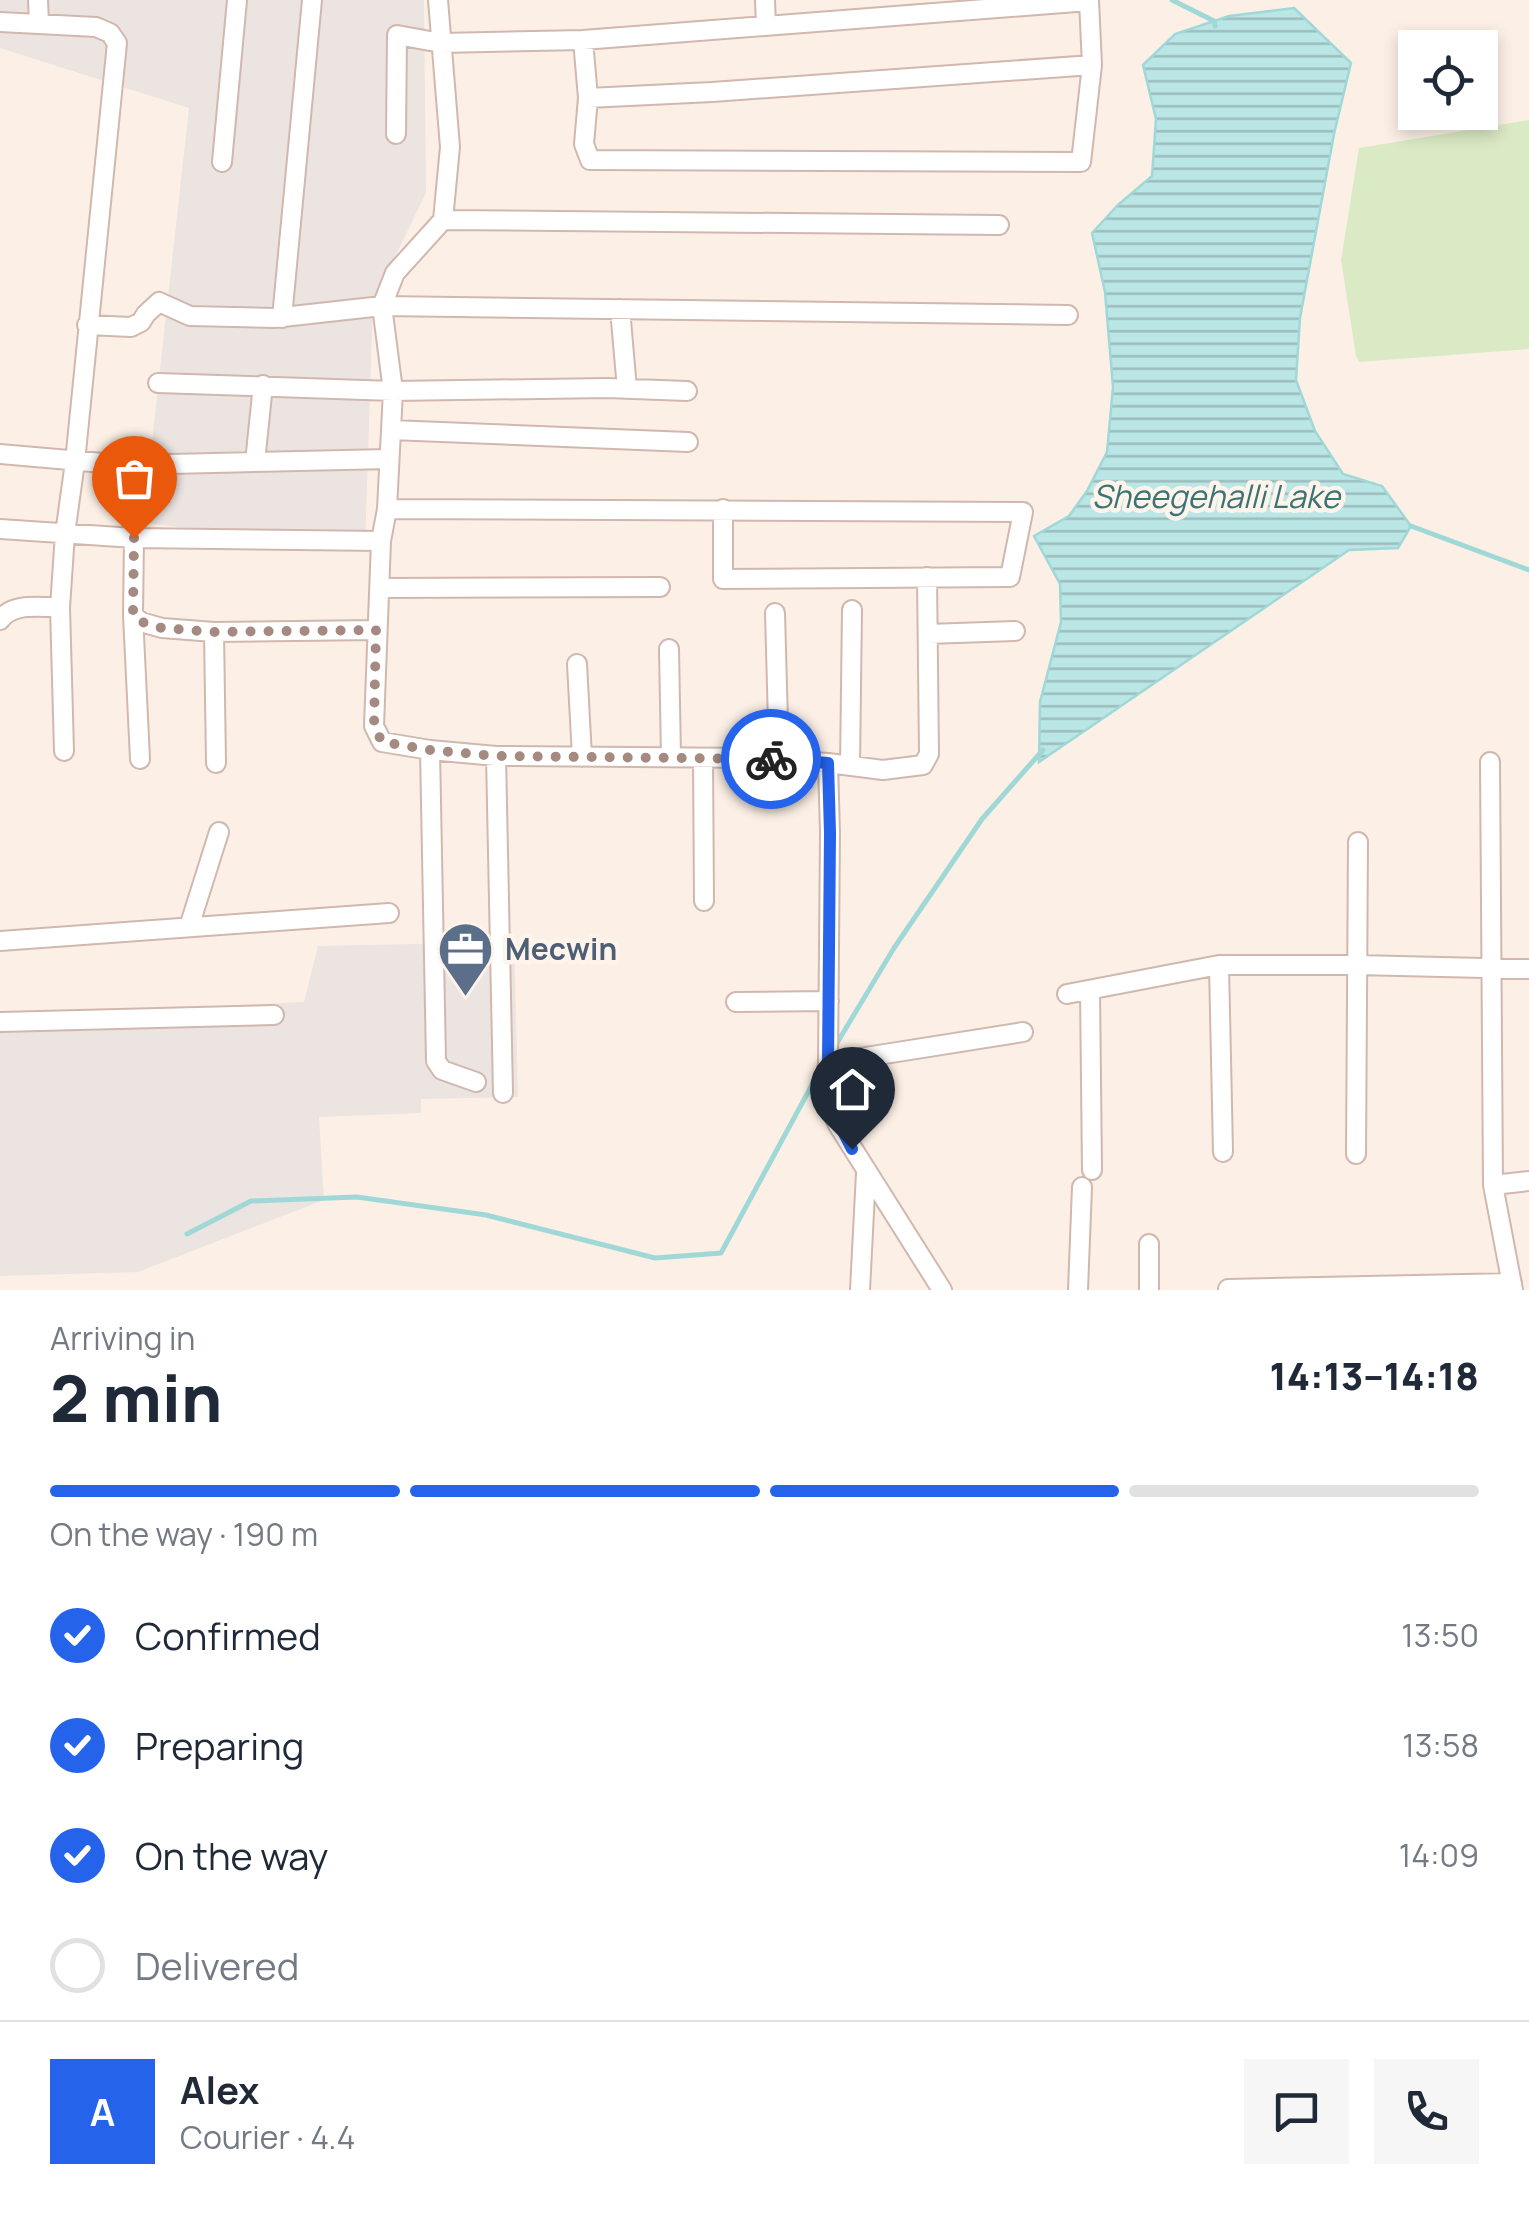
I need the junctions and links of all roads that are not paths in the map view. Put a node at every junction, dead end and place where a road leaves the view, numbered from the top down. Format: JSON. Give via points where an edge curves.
{"nodes":[{"id":1,"x":38,"y":0,"type":"edge"},
{"id":2,"x":236,"y":0,"type":"edge"},
{"id":3,"x":312,"y":0,"type":"edge"},
{"id":4,"x":438,"y":0,"type":"edge"},
{"id":5,"x":765,"y":0,"type":"edge"},
{"id":6,"x":1015,"y":3,"type":"edge"},
{"id":7,"x":0,"y":22,"type":"edge"},
{"id":8,"x":39,"y":24,"type":"junction"},
{"id":9,"x":766,"y":26,"type":"junction"},
{"id":10,"x":583,"y":40,"type":"junction"},
{"id":11,"x":442,"y":43,"type":"junction"},
{"id":12,"x":1092,"y":65,"type":"junction"},
{"id":13,"x":588,"y":98,"type":"junction"},
{"id":14,"x":396,"y":134,"type":"dead end"},
{"id":15,"x":222,"y":162,"type":"dead end"},
{"id":16,"x":443,"y":220,"type":"junction"},
{"id":17,"x":999,"y":224,"type":"dead end"},
{"id":18,"x":382,"y":306,"type":"junction"},
{"id":19,"x":620,"y":309,"type":"junction"},
{"id":20,"x":1068,"y":315,"type":"dead end"},
{"id":21,"x":282,"y":318,"type":"junction"},
{"id":22,"x":88,"y":325,"type":"junction"},
{"id":23,"x":158,"y":383,"type":"dead end"},
{"id":24,"x":263,"y":385,"type":"junction"},
{"id":25,"x":627,"y":389,"type":"junction"},
{"id":26,"x":394,"y":391,"type":"junction"},
{"id":27,"x":687,"y":391,"type":"dead end"},
{"id":28,"x":391,"y":430,"type":"junction"},
{"id":29,"x":688,"y":442,"type":"dead end"},
{"id":30,"x":0,"y":454,"type":"edge"},
{"id":31,"x":390,"y":459,"type":"junction"},
{"id":32,"x":76,"y":462,"type":"junction"},
{"id":33,"x":255,"y":462,"type":"junction"},
{"id":34,"x":170,"y":464,"type":"dead end"},
{"id":35,"x":126,"y":465,"type":"dead end"},
{"id":36,"x":387,"y":508,"type":"junction"},
{"id":37,"x":722,"y":509,"type":"junction"},
{"id":38,"x":0,"y":529,"type":"edge"},
{"id":39,"x":65,"y":534,"type":"junction"},
{"id":40,"x":134,"y":538,"type":"junction"},
{"id":41,"x":381,"y":541,"type":"junction"},
{"id":42,"x":927,"y":577,"type":"junction"},
{"id":43,"x":660,"y":587,"type":"dead end"},
{"id":44,"x":380,"y":588,"type":"junction"},
{"id":45,"x":60,"y":607,"type":"junction"},
{"id":46,"x":852,"y":610,"type":"dead end"},
{"id":47,"x":776,"y":613,"type":"dead end"},
{"id":48,"x":133,"y":615,"type":"junction"},
{"id":49,"x":0,"y":620,"type":"edge"},
{"id":50,"x":376,"y":630,"type":"junction"},
{"id":51,"x":1016,"y":631,"type":"dead end"},
{"id":52,"x":214,"y":632,"type":"junction"},
{"id":53,"x":928,"y":634,"type":"junction"},
{"id":54,"x":669,"y":649,"type":"dead end"},
{"id":55,"x":577,"y":664,"type":"dead end"},
{"id":56,"x":430,"y":750,"type":"junction"},
{"id":57,"x":64,"y":751,"type":"dead end"},
{"id":58,"x":496,"y":756,"type":"junction"},
{"id":59,"x":582,"y":757,"type":"junction"},
{"id":60,"x":670,"y":757,"type":"junction"},
{"id":61,"x":704,"y":758,"type":"junction"},
{"id":62,"x":140,"y":759,"type":"dead end"},
{"id":63,"x":779,"y":760,"type":"junction"},
{"id":64,"x":1490,"y":762,"type":"dead end"},
{"id":65,"x":216,"y":763,"type":"dead end"},
{"id":66,"x":828,"y":763,"type":"junction"},
{"id":67,"x":850,"y":766,"type":"junction"},
{"id":68,"x":219,"y":832,"type":"dead end"},
{"id":69,"x":1358,"y":842,"type":"dead end"},
{"id":70,"x":704,"y":900,"type":"dead end"},
{"id":71,"x":390,"y":913,"type":"dead end"},
{"id":72,"x":188,"y":927,"type":"junction"},
{"id":73,"x":0,"y":941,"type":"edge"},
{"id":74,"x":1219,"y":965,"type":"junction"},
{"id":75,"x":1357,"y":965,"type":"junction"},
{"id":76,"x":1492,"y":968,"type":"junction"},
{"id":77,"x":1529,"y":970,"type":"edge"},
{"id":78,"x":1090,"y":990,"type":"junction"},
{"id":79,"x":1067,"y":994,"type":"dead end"},
{"id":80,"x":828,"y":1001,"type":"junction"},
{"id":81,"x":736,"y":1002,"type":"dead end"},
{"id":82,"x":274,"y":1015,"type":"dead end"},
{"id":83,"x":0,"y":1022,"type":"edge"},
{"id":84,"x":1023,"y":1032,"type":"dead end"},
{"id":85,"x":828,"y":1063,"type":"junction"},
{"id":86,"x":476,"y":1082,"type":"dead end"},
{"id":87,"x":503,"y":1093,"type":"dead end"},
{"id":88,"x":1223,"y":1152,"type":"dead end"},
{"id":89,"x":1356,"y":1154,"type":"dead end"},
{"id":90,"x":1092,"y":1170,"type":"dead end"},
{"id":91,"x":866,"y":1172,"type":"junction"},
{"id":92,"x":1529,"y":1181,"type":"edge"},
{"id":93,"x":1492,"y":1186,"type":"junction"},
{"id":94,"x":1082,"y":1187,"type":"dead end"},
{"id":95,"x":1148,"y":1244,"type":"dead end"},
{"id":96,"x":1512,"y":1286,"type":"edge"},
{"id":97,"x":1228,"y":1289,"type":"edge"},
{"id":98,"x":860,"y":1290,"type":"edge"},
{"id":99,"x":942,"y":1290,"type":"edge"},
{"id":100,"x":1078,"y":1290,"type":"edge"},
{"id":101,"x":1149,"y":1290,"type":"edge"}],
"edges":[{"from":1,"to":8,"type":"street"},
{"from":2,"to":15,"type":"street"},
{"from":3,"to":21,"type":"street"},
{"from":4,"to":11,"type":"street"},
{"from":5,"to":9,"type":"street"},
{"from":6,"to":9,"type":"street"},
{"from":6,"to":12,"type":"street","via":[[1089,1]]},
{"from":7,"to":8,"type":"street"},
{"from":8,"to":22,"type":"street","via":[[96,26],[116,43]]},
{"from":9,"to":10,"type":"street"},
{"from":10,"to":11,"type":"street"},
{"from":10,"to":13,"type":"street"},
{"from":11,"to":14,"type":"street","via":[[397,35]]},
{"from":11,"to":16,"type":"street","via":[[450,147]]},
{"from":12,"to":13,"type":"street"},
{"from":12,"to":13,"type":"street","via":[[1082,162],[590,160],[584,144]]},
{"from":16,"to":17,"type":"street"},
{"from":16,"to":18,"type":"street","via":[[396,273]]},
{"from":18,"to":19,"type":"street"},
{"from":18,"to":21,"type":"street"},
{"from":18,"to":26,"type":"street"},
{"from":19,"to":20,"type":"street"},
{"from":19,"to":25,"type":"street"},
{"from":21,"to":22,"type":"street","via":[[190,316],[159,302],[130,327]]},
{"from":22,"to":32,"type":"street"},
{"from":23,"to":24,"type":"street"},
{"from":24,"to":26,"type":"street"},
{"from":24,"to":33,"type":"street"},
{"from":25,"to":26,"type":"street"},
{"from":25,"to":27,"type":"street"},
{"from":26,"to":28,"type":"street"},
{"from":28,"to":29,"type":"street"},
{"from":28,"to":31,"type":"street"},
{"from":30,"to":32,"type":"street"},
{"from":31,"to":33,"type":"street"},
{"from":31,"to":36,"type":"street"},
{"from":32,"to":35,"type":"street"},
{"from":32,"to":39,"type":"street"},
{"from":33,"to":34,"type":"street"},
{"from":36,"to":37,"type":"street"},
{"from":36,"to":41,"type":"street"},
{"from":37,"to":42,"type":"street","via":[[723,579]]},
{"from":37,"to":42,"type":"street","via":[[1023,512],[1010,576]]},
{"from":38,"to":39,"type":"street"},
{"from":39,"to":40,"type":"street"},
{"from":39,"to":45,"type":"street"},
{"from":40,"to":41,"type":"street"},
{"from":40,"to":48,"type":"street"},
{"from":41,"to":44,"type":"street"},
{"from":42,"to":53,"type":"street"},
{"from":43,"to":44,"type":"street"},
{"from":44,"to":50,"type":"street"},
{"from":45,"to":49,"type":"street","via":[[14,608]]},
{"from":45,"to":57,"type":"street"},
{"from":46,"to":67,"type":"street"},
{"from":47,"to":63,"type":"street"},
{"from":48,"to":52,"type":"street","via":[[162,628]]},
{"from":48,"to":62,"type":"street"},
{"from":50,"to":52,"type":"street"},
{"from":50,"to":56,"type":"street","via":[[374,726],[382,742]]},
{"from":51,"to":53,"type":"street"},
{"from":52,"to":65,"type":"street"},
{"from":53,"to":67,"type":"street","via":[[929,754],[922,766]]},
{"from":54,"to":60,"type":"street"},
{"from":55,"to":59,"type":"street"},
{"from":56,"to":58,"type":"street"},
{"from":56,"to":86,"type":"street","via":[[436,1061],[442,1070]]},
{"from":58,"to":59,"type":"street"},
{"from":58,"to":87,"type":"street"},
{"from":59,"to":60,"type":"street"},
{"from":60,"to":61,"type":"street"},
{"from":61,"to":63,"type":"street"},
{"from":61,"to":70,"type":"street"},
{"from":63,"to":66,"type":"street"},
{"from":64,"to":76,"type":"street"},
{"from":66,"to":67,"type":"street"},
{"from":66,"to":80,"type":"street"},
{"from":68,"to":72,"type":"street"},
{"from":69,"to":75,"type":"street"},
{"from":71,"to":72,"type":"street"},
{"from":72,"to":73,"type":"street"},
{"from":74,"to":75,"type":"street"},
{"from":74,"to":78,"type":"street"},
{"from":74,"to":88,"type":"street"},
{"from":75,"to":76,"type":"street"},
{"from":75,"to":89,"type":"street"},
{"from":76,"to":77,"type":"street"},
{"from":76,"to":93,"type":"street"},
{"from":78,"to":79,"type":"street"},
{"from":78,"to":90,"type":"street"},
{"from":80,"to":81,"type":"street"},
{"from":80,"to":85,"type":"street"},
{"from":82,"to":83,"type":"street"},
{"from":84,"to":85,"type":"street"},
{"from":85,"to":91,"type":"street","via":[[824,1094]]},
{"from":91,"to":98,"type":"street"},
{"from":91,"to":99,"type":"street"},
{"from":92,"to":93,"type":"street"},
{"from":93,"to":96,"type":"street"},
{"from":94,"to":100,"type":"street"},
{"from":95,"to":101,"type":"street"},
{"from":96,"to":97,"type":"street"}]}
